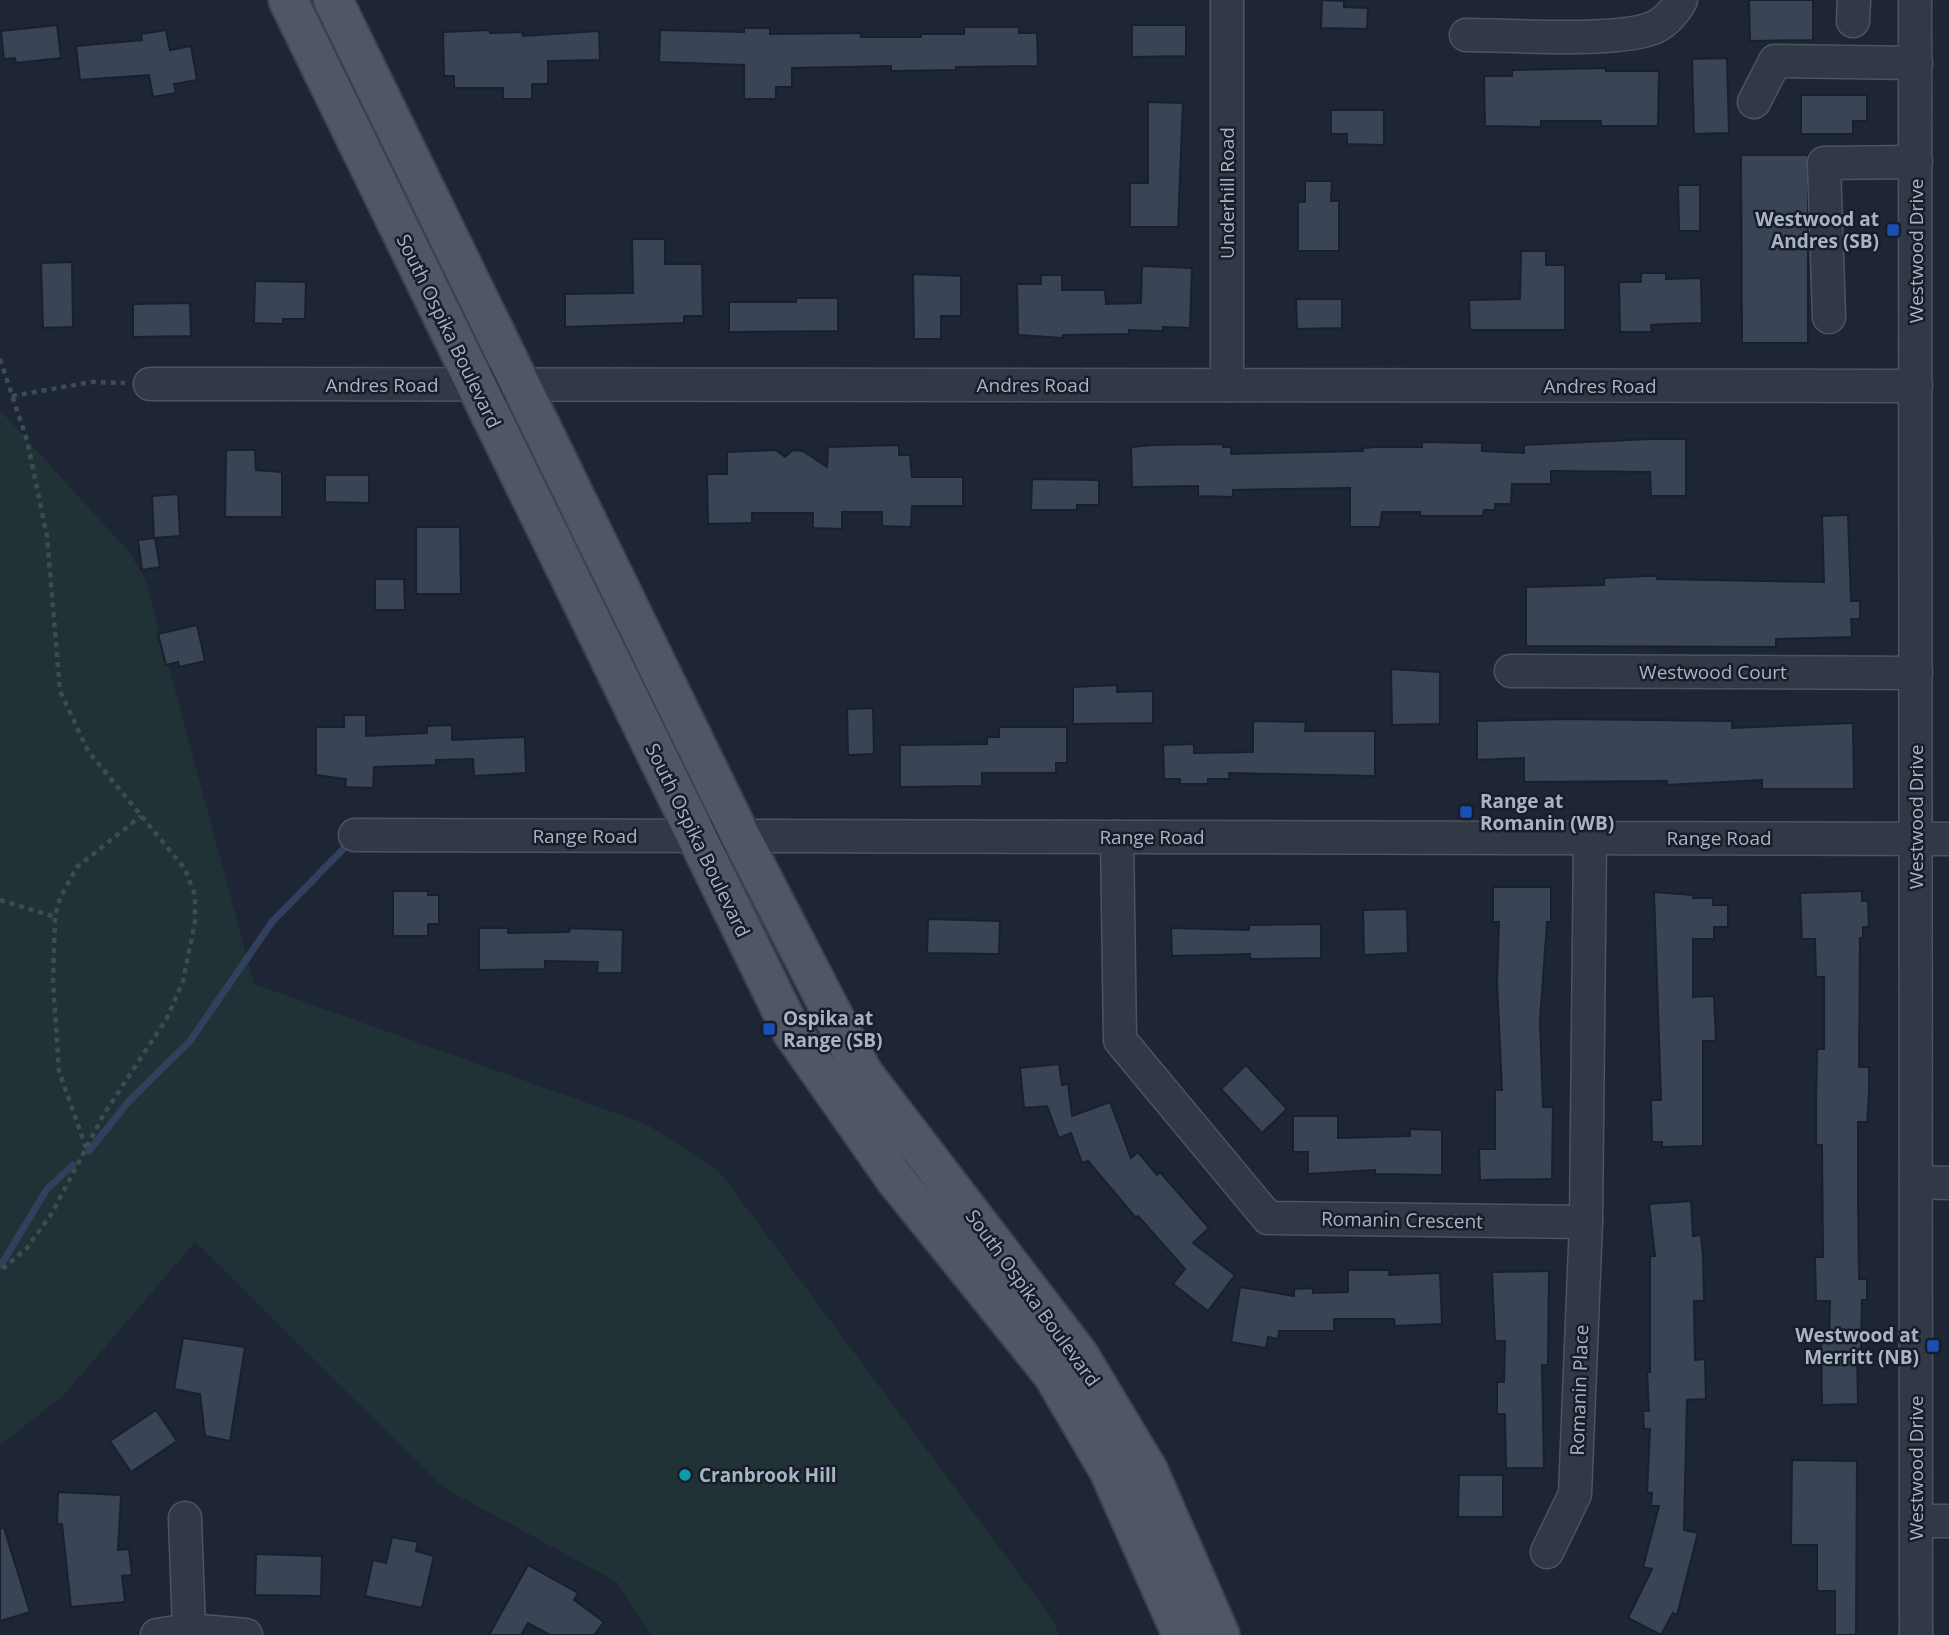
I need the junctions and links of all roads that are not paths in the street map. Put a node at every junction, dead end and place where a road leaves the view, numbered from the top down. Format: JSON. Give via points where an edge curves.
{"nodes":[{"id":1,"x":288,"y":0,"type":"edge"},
{"id":2,"x":333,"y":0,"type":"edge"},
{"id":3,"x":1227,"y":0,"type":"edge"},
{"id":4,"x":1681,"y":0,"type":"edge"},
{"id":5,"x":1915,"y":0,"type":"edge"},
{"id":6,"x":1466,"y":35,"type":"dead end"},
{"id":7,"x":1916,"y":63,"type":"junction"},
{"id":8,"x":1755,"y":102,"type":"dead end"},
{"id":9,"x":1916,"y":162,"type":"junction"},
{"id":10,"x":1829,"y":317,"type":"dead end"},
{"id":11,"x":150,"y":384,"type":"road end"},
{"id":12,"x":476,"y":385,"type":"junction"},
{"id":13,"x":520,"y":385,"type":"junction"},
{"id":14,"x":1227,"y":386,"type":"junction"},
{"id":15,"x":1916,"y":386,"type":"junction"},
{"id":16,"x":1511,"y":671,"type":"dead end"},
{"id":17,"x":1916,"y":673,"type":"junction"},
{"id":18,"x":355,"y":835,"type":"dead end"},
{"id":19,"x":697,"y":836,"type":"junction"},
{"id":20,"x":741,"y":837,"type":"junction"},
{"id":21,"x":1117,"y":837,"type":"junction"},
{"id":22,"x":1590,"y":838,"type":"junction"},
{"id":23,"x":1916,"y":839,"type":"junction"},
{"id":24,"x":1949,"y":839,"type":"edge"},
{"id":25,"x":1916,"y":1182,"type":"junction"},
{"id":26,"x":1949,"y":1182,"type":"edge"},
{"id":27,"x":1586,"y":1222,"type":"junction"},
{"id":28,"x":185,"y":1518,"type":"dead end"},
{"id":29,"x":1916,"y":1521,"type":"junction"},
{"id":30,"x":1949,"y":1521,"type":"edge"},
{"id":31,"x":1547,"y":1552,"type":"dead end"},
{"id":32,"x":189,"y":1630,"type":"junction"},
{"id":33,"x":157,"y":1635,"type":"edge"},
{"id":34,"x":246,"y":1635,"type":"edge"},
{"id":35,"x":1182,"y":1635,"type":"edge"},
{"id":36,"x":1220,"y":1635,"type":"edge"},
{"id":37,"x":1916,"y":1635,"type":"edge"}],
"edges":[{"from":1,"to":12,"type":"main road","name":"South Ospika Boulevard"},
{"from":2,"to":13,"type":"main road","name":"South Ospika Boulevard"},
{"from":3,"to":14,"type":"street","name":"Underhill Road"},
{"from":4,"to":6,"type":"street","via":[[1656,27],[1624,34]]},
{"from":5,"to":7,"type":"street","name":"Westwood Drive"},
{"from":7,"to":8,"type":"street","via":[[1775,61]]},
{"from":7,"to":9,"type":"street","name":"Westwood Drive"},
{"from":9,"to":10,"type":"street","via":[[1824,163]]},
{"from":9,"to":15,"type":"street","name":"Westwood Drive"},
{"from":11,"to":12,"type":"street","name":"Andres Road"},
{"from":12,"to":13,"type":"street","name":"Andres Road"},
{"from":12,"to":19,"type":"main road","name":"South Ospika Boulevard"},
{"from":13,"to":14,"type":"street","name":"Andres Road"},
{"from":13,"to":20,"type":"main road","name":"South Ospika Boulevard"},
{"from":14,"to":15,"type":"street","name":"Andres Road"},
{"from":15,"to":17,"type":"street","name":"Westwood Drive"},
{"from":16,"to":17,"type":"street","name":"Westwood Court"},
{"from":17,"to":23,"type":"street","name":"Westwood Drive"},
{"from":18,"to":19,"type":"street","name":"Range Road"},
{"from":19,"to":20,"type":"street","name":"Range Road"},
{"from":19,"to":35,"type":"main road","name":"South Ospika Boulevard","via":[[792,1032],[895,1179],[1053,1375],[1109,1471]]},
{"from":20,"to":21,"type":"street","name":"Range Road"},
{"from":20,"to":36,"type":"main road","name":"South Ospika Boulevard","via":[[863,1073],[1079,1354],[1148,1470]]},
{"from":21,"to":22,"type":"street","name":"Range Road"},
{"from":21,"to":27,"type":"street","name":"Romanin Crescent","via":[[1119,1040],[1268,1218]]},
{"from":22,"to":23,"type":"street","name":"Range Road"},
{"from":22,"to":27,"type":"street"},
{"from":23,"to":24,"type":"street","name":"Range Road"},
{"from":23,"to":25,"type":"street","name":"Westwood Drive"},
{"from":25,"to":26,"type":"street"},
{"from":25,"to":29,"type":"street","name":"Westwood Drive"},
{"from":27,"to":31,"type":"street","name":"Romanin Place","via":[[1575,1494]]},
{"from":28,"to":32,"type":"street"},
{"from":29,"to":30,"type":"street"},
{"from":29,"to":37,"type":"street","name":"Westwood Drive"},
{"from":32,"to":33,"type":"street"},
{"from":32,"to":34,"type":"street"}]}
